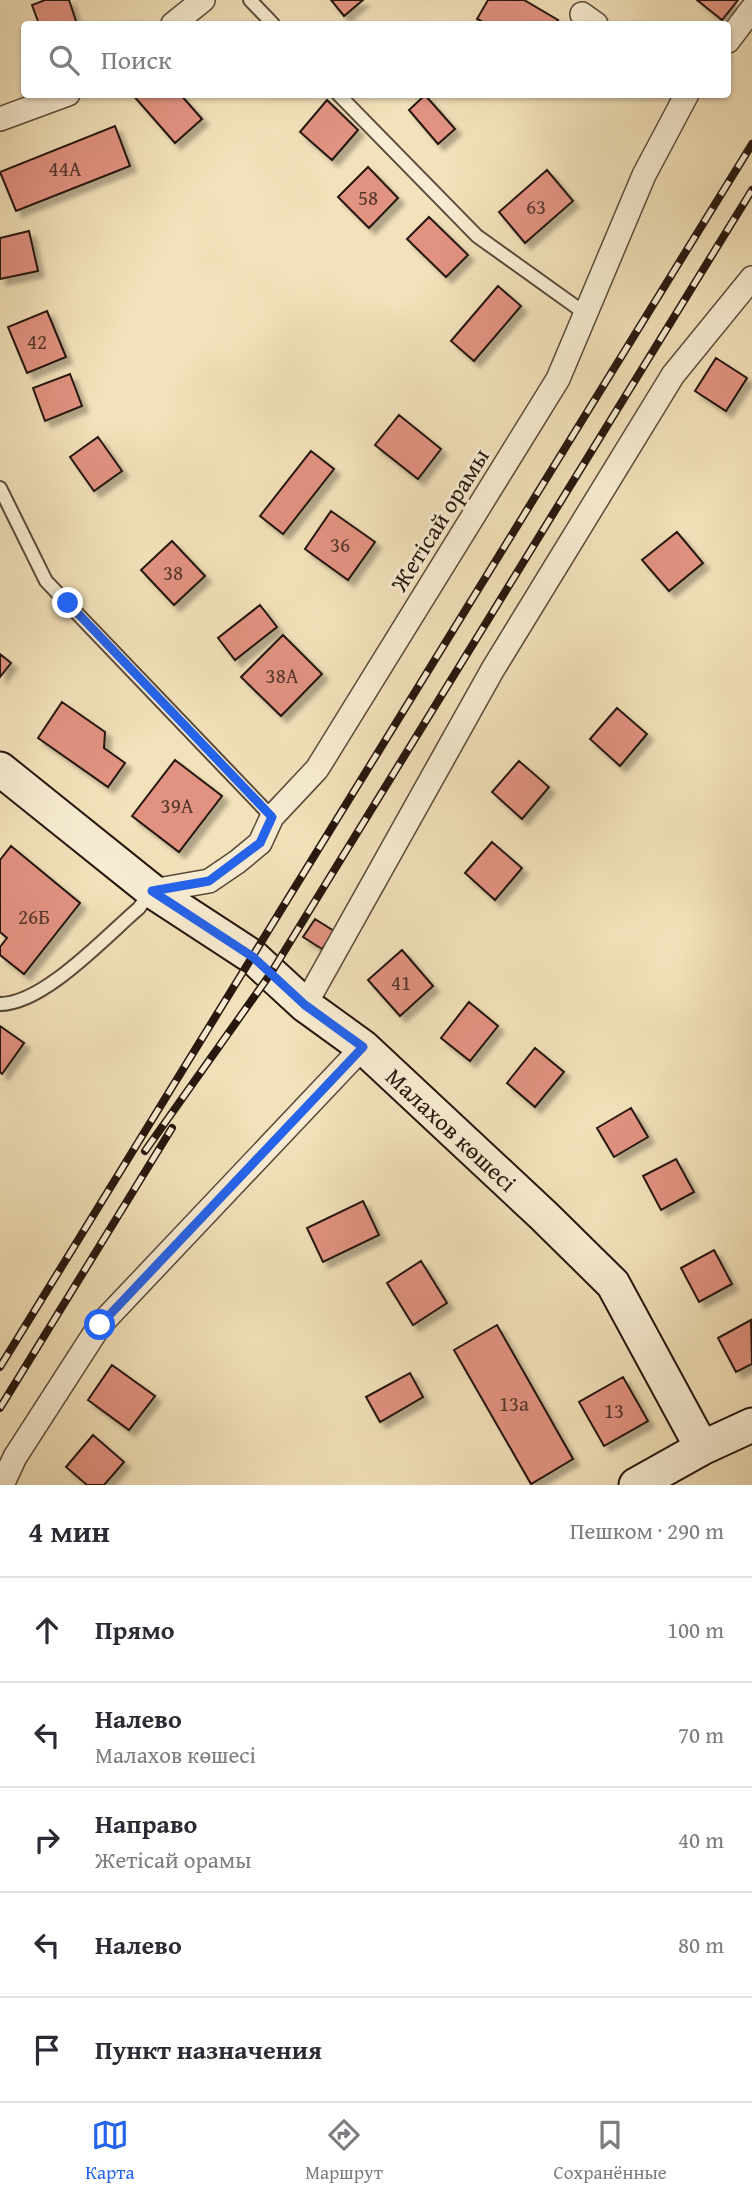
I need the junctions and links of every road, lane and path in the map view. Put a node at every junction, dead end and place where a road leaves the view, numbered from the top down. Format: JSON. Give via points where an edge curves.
{"nodes":[{"id":1,"x":203,"y":0,"type":"edge"},
{"id":2,"x":250,"y":0,"type":"edge"},
{"id":3,"x":752,"y":9,"type":"edge"},
{"id":4,"x":177,"y":21,"type":"edge"},
{"id":5,"x":270,"y":21,"type":"edge"},
{"id":6,"x":731,"y":36,"type":"edge"},
{"id":7,"x":57,"y":98,"type":"edge"},
{"id":8,"x":342,"y":98,"type":"edge"},
{"id":9,"x":682,"y":98,"type":"edge"},
{"id":10,"x":0,"y":119,"type":"edge"},
{"id":11,"x":752,"y":278,"type":"edge"},
{"id":12,"x":586,"y":314,"type":"junction"},
{"id":13,"x":0,"y":488,"type":"edge"},
{"id":14,"x":0,"y":769,"type":"edge"},
{"id":15,"x":272,"y":817,"type":"junction"},
{"id":16,"x":152,"y":891,"type":"junction"},
{"id":17,"x":0,"y":1004,"type":"edge"},
{"id":18,"x":305,"y":1005,"type":"junction"},
{"id":19,"x":363,"y":1047,"type":"junction"},
{"id":20,"x":752,"y":1425,"type":"edge"},
{"id":21,"x":702,"y":1448,"type":"junction"},
{"id":22,"x":2,"y":1485,"type":"edge"},
{"id":23,"x":636,"y":1485,"type":"edge"}],
"edges":[{"from":1,"to":4,"type":"street"},
{"from":2,"to":5,"type":"lane"},
{"from":3,"to":6,"type":"street"},
{"from":7,"to":10,"type":"street"},
{"from":8,"to":12,"type":"lane","via":[[477,236]]},
{"from":9,"to":12,"type":"street","name":"Жетісай орамы","via":[[644,175]]},
{"from":11,"to":18,"type":"street","via":[[673,375],[493,669]]},
{"from":12,"to":15,"type":"street","name":"Жетісай орамы","via":[[558,379],[325,757]]},
{"from":13,"to":15,"type":"lane","via":[[46,580]]},
{"from":14,"to":16,"type":"main road","name":"Малахов көшесі"},
{"from":15,"to":16,"type":"street","name":"Жетісай орамы","via":[[260,843],[209,881]]},
{"from":16,"to":17,"type":"lane","via":[[139,908],[44,988],[13,1004]]},
{"from":16,"to":18,"type":"main road","name":"Малахов көшесі","via":[[253,957]]},
{"from":18,"to":19,"type":"main road","name":"Малахов көшесі"},
{"from":19,"to":21,"type":"main road","name":"Малахов көшесі","via":[[613,1284]]},
{"from":19,"to":22,"type":"street","via":[[100,1325],[15,1457]]},
{"from":20,"to":21,"type":"main road"},
{"from":21,"to":23,"type":"main road"}]}
